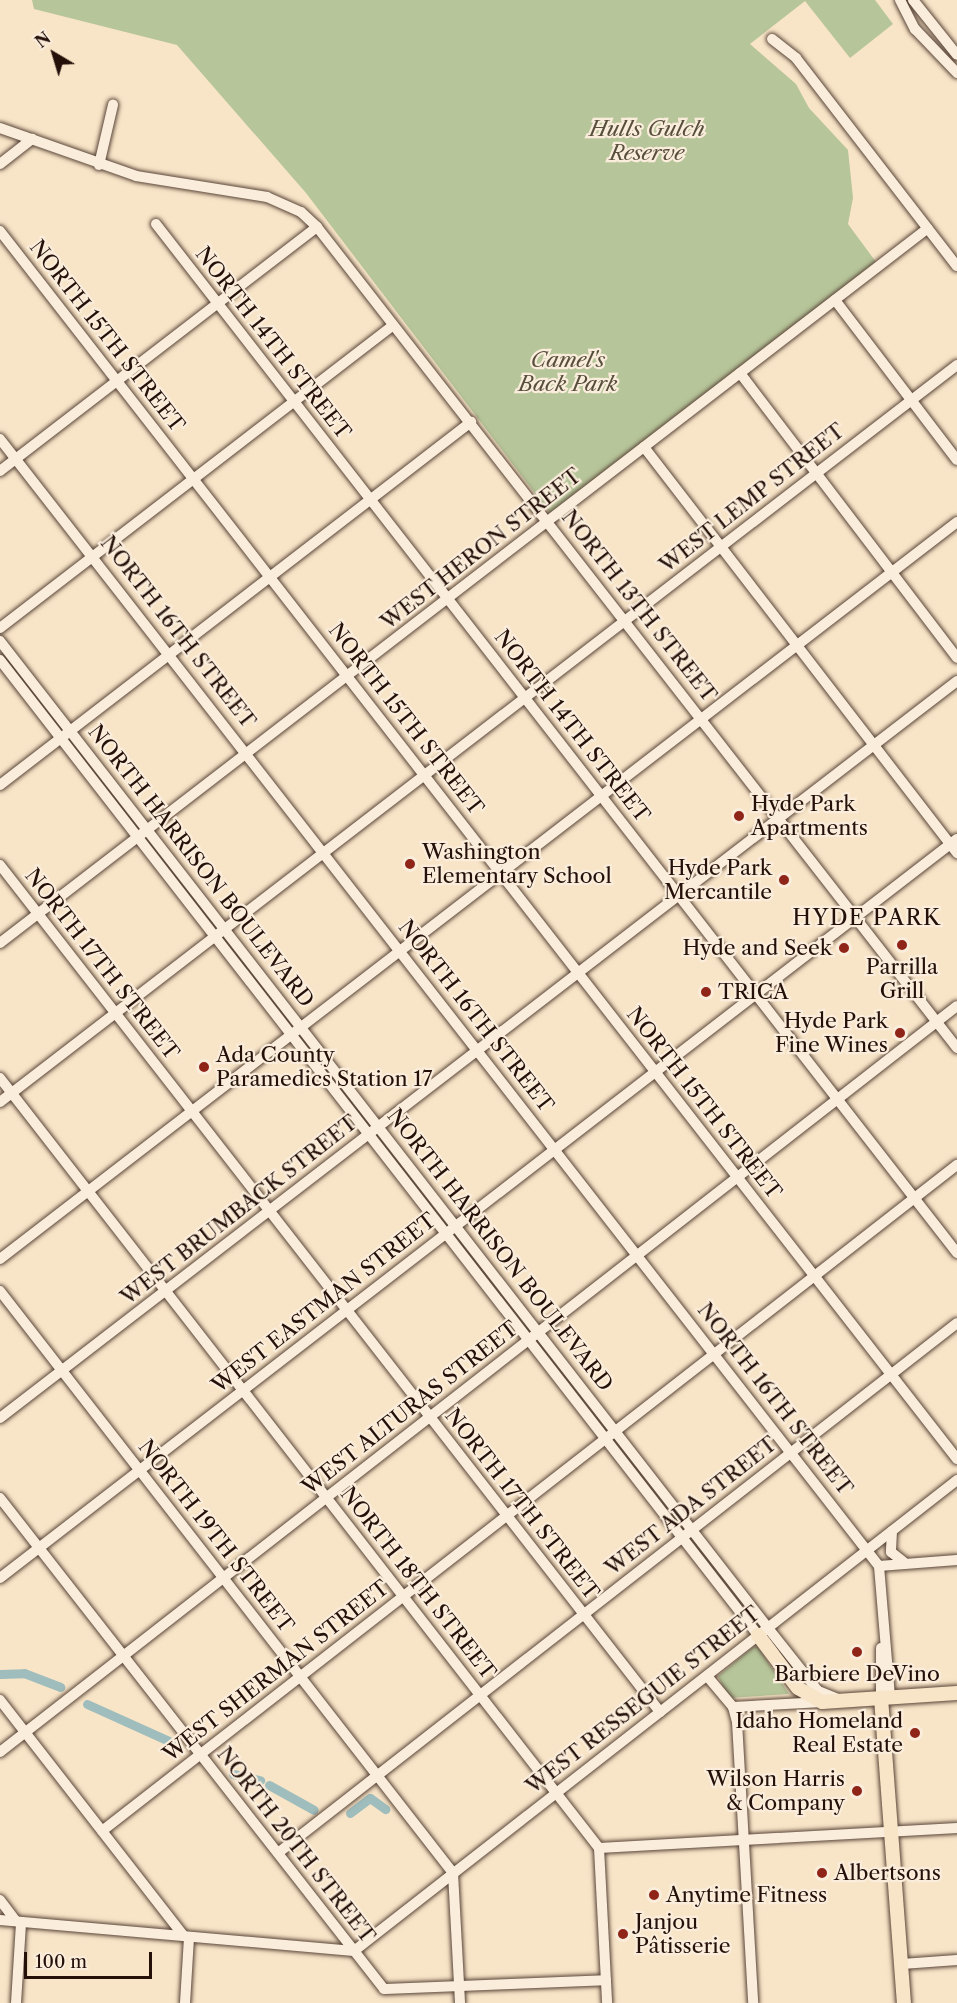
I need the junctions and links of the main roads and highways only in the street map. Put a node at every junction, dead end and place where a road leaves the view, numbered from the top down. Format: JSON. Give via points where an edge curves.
{"nodes":[{"id":1,"x":763,"y":1631,"type":"road end"},
{"id":2,"x":957,"y":1693,"type":"edge"},
{"id":3,"x":886,"y":1698,"type":"junction"},
{"id":4,"x":904,"y":2003,"type":"edge"}],
"edges":[{"from":1,"to":3,"type":"main road","name":"NORTH HARRISON BOULEVARD","via":[[798,1688],[822,1702]]},
{"from":2,"to":3,"type":"main road"},
{"from":3,"to":4,"type":"main road"}]}
